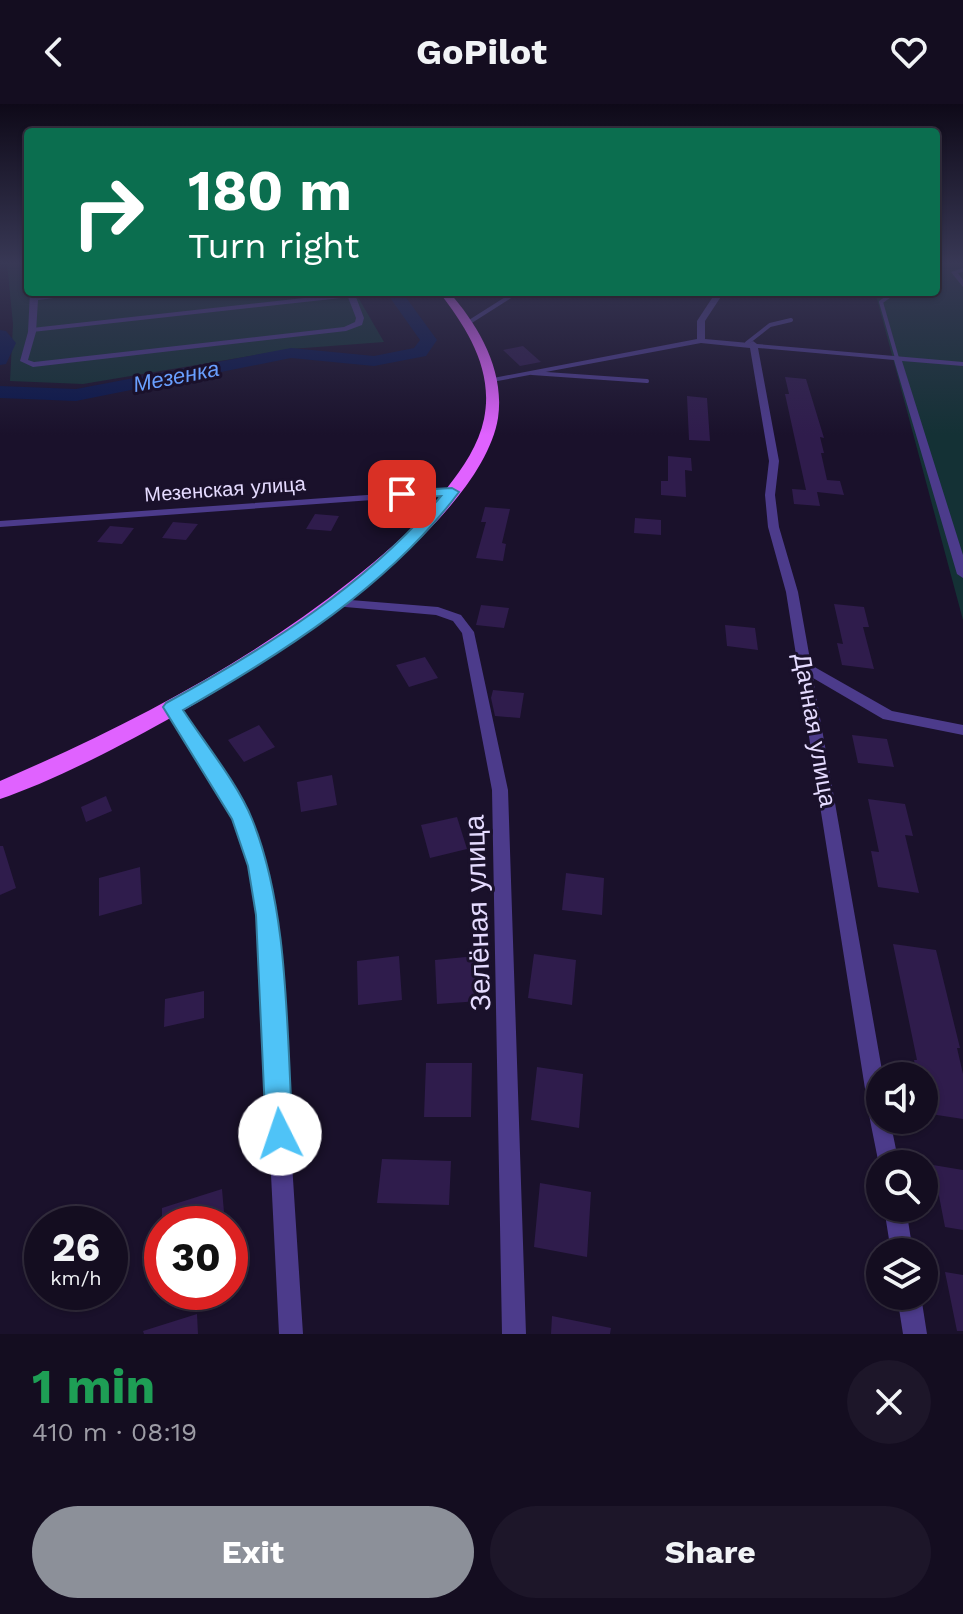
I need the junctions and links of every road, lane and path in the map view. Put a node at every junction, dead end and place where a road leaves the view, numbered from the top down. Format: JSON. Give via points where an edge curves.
{"nodes":[{"id":1,"x":33,"y":320,"type":"edge"},
{"id":2,"x":117,"y":320,"type":"edge"},
{"id":3,"x":360,"y":320,"type":"edge"},
{"id":4,"x":466,"y":320,"type":"edge"},
{"id":5,"x":472,"y":320,"type":"edge"},
{"id":6,"x":701,"y":320,"type":"edge"},
{"id":7,"x":789,"y":320,"type":"edge"},
{"id":8,"x":886,"y":320,"type":"edge"},
{"id":9,"x":468,"y":323,"type":"junction"},
{"id":10,"x":32,"y":330,"type":"junction"},
{"id":11,"x":701,"y":341,"type":"junction"},
{"id":12,"x":750,"y":343,"type":"junction"},
{"id":13,"x":897,"y":358,"type":"junction"},
{"id":14,"x":963,"y":364,"type":"edge"},
{"id":15,"x":526,"y":372,"type":"junction"},
{"id":16,"x":492,"y":379,"type":"junction"},
{"id":17,"x":647,"y":381,"type":"dead end"},
{"id":18,"x":452,"y":492,"type":"junction"},
{"id":19,"x":0,"y":524,"type":"edge"},
{"id":20,"x":963,"y":574,"type":"edge"},
{"id":21,"x":338,"y":603,"type":"junction"},
{"id":22,"x":804,"y":667,"type":"junction"},
{"id":23,"x":172,"y":707,"type":"junction"},
{"id":24,"x":963,"y":730,"type":"edge"},
{"id":25,"x":0,"y":790,"type":"edge"},
{"id":26,"x":870,"y":1062,"type":"edge"},
{"id":27,"x":911,"y":1310,"type":"edge"},
{"id":28,"x":291,"y":1334,"type":"edge"},
{"id":29,"x":514,"y":1334,"type":"edge"},
{"id":30,"x":915,"y":1334,"type":"edge"}],
"edges":[{"from":1,"to":10,"type":"street"},
{"from":2,"to":10,"type":"lane"},
{"from":3,"to":10,"type":"street","via":[[346,329],[33,365],[24,361]]},
{"from":4,"to":9,"type":"main road"},
{"from":5,"to":9,"type":"lane"},
{"from":6,"to":11,"type":"street"},
{"from":7,"to":12,"type":"lane","via":[[770,325]]},
{"from":8,"to":13,"type":"lane"},
{"from":9,"to":16,"type":"main road"},
{"from":11,"to":12,"type":"street"},
{"from":11,"to":15,"type":"street"},
{"from":12,"to":13,"type":"street"},
{"from":12,"to":22,"type":"street","name":"Дачная улица","via":[[774,461],[773,535],[792,592]]},
{"from":13,"to":14,"type":"street"},
{"from":13,"to":20,"type":"street"},
{"from":15,"to":16,"type":"street"},
{"from":15,"to":17,"type":"lane"},
{"from":16,"to":18,"type":"main road","via":[[485,436]]},
{"from":18,"to":19,"type":"street","name":"Мезенская улица"},
{"from":18,"to":21,"type":"main road","via":[[418,533]]},
{"from":21,"to":23,"type":"main road"},
{"from":21,"to":29,"type":"street","name":"Зелёная улица","via":[[438,611],[457,618],[468,632],[500,790]]},
{"from":22,"to":24,"type":"street","via":[[888,715]]},
{"from":22,"to":26,"type":"street","name":"Дачная улица"},
{"from":23,"to":25,"type":"main road"},
{"from":23,"to":28,"type":"street","via":[[241,816],[259,866],[267,915]]},
{"from":27,"to":30,"type":"street"}]}
